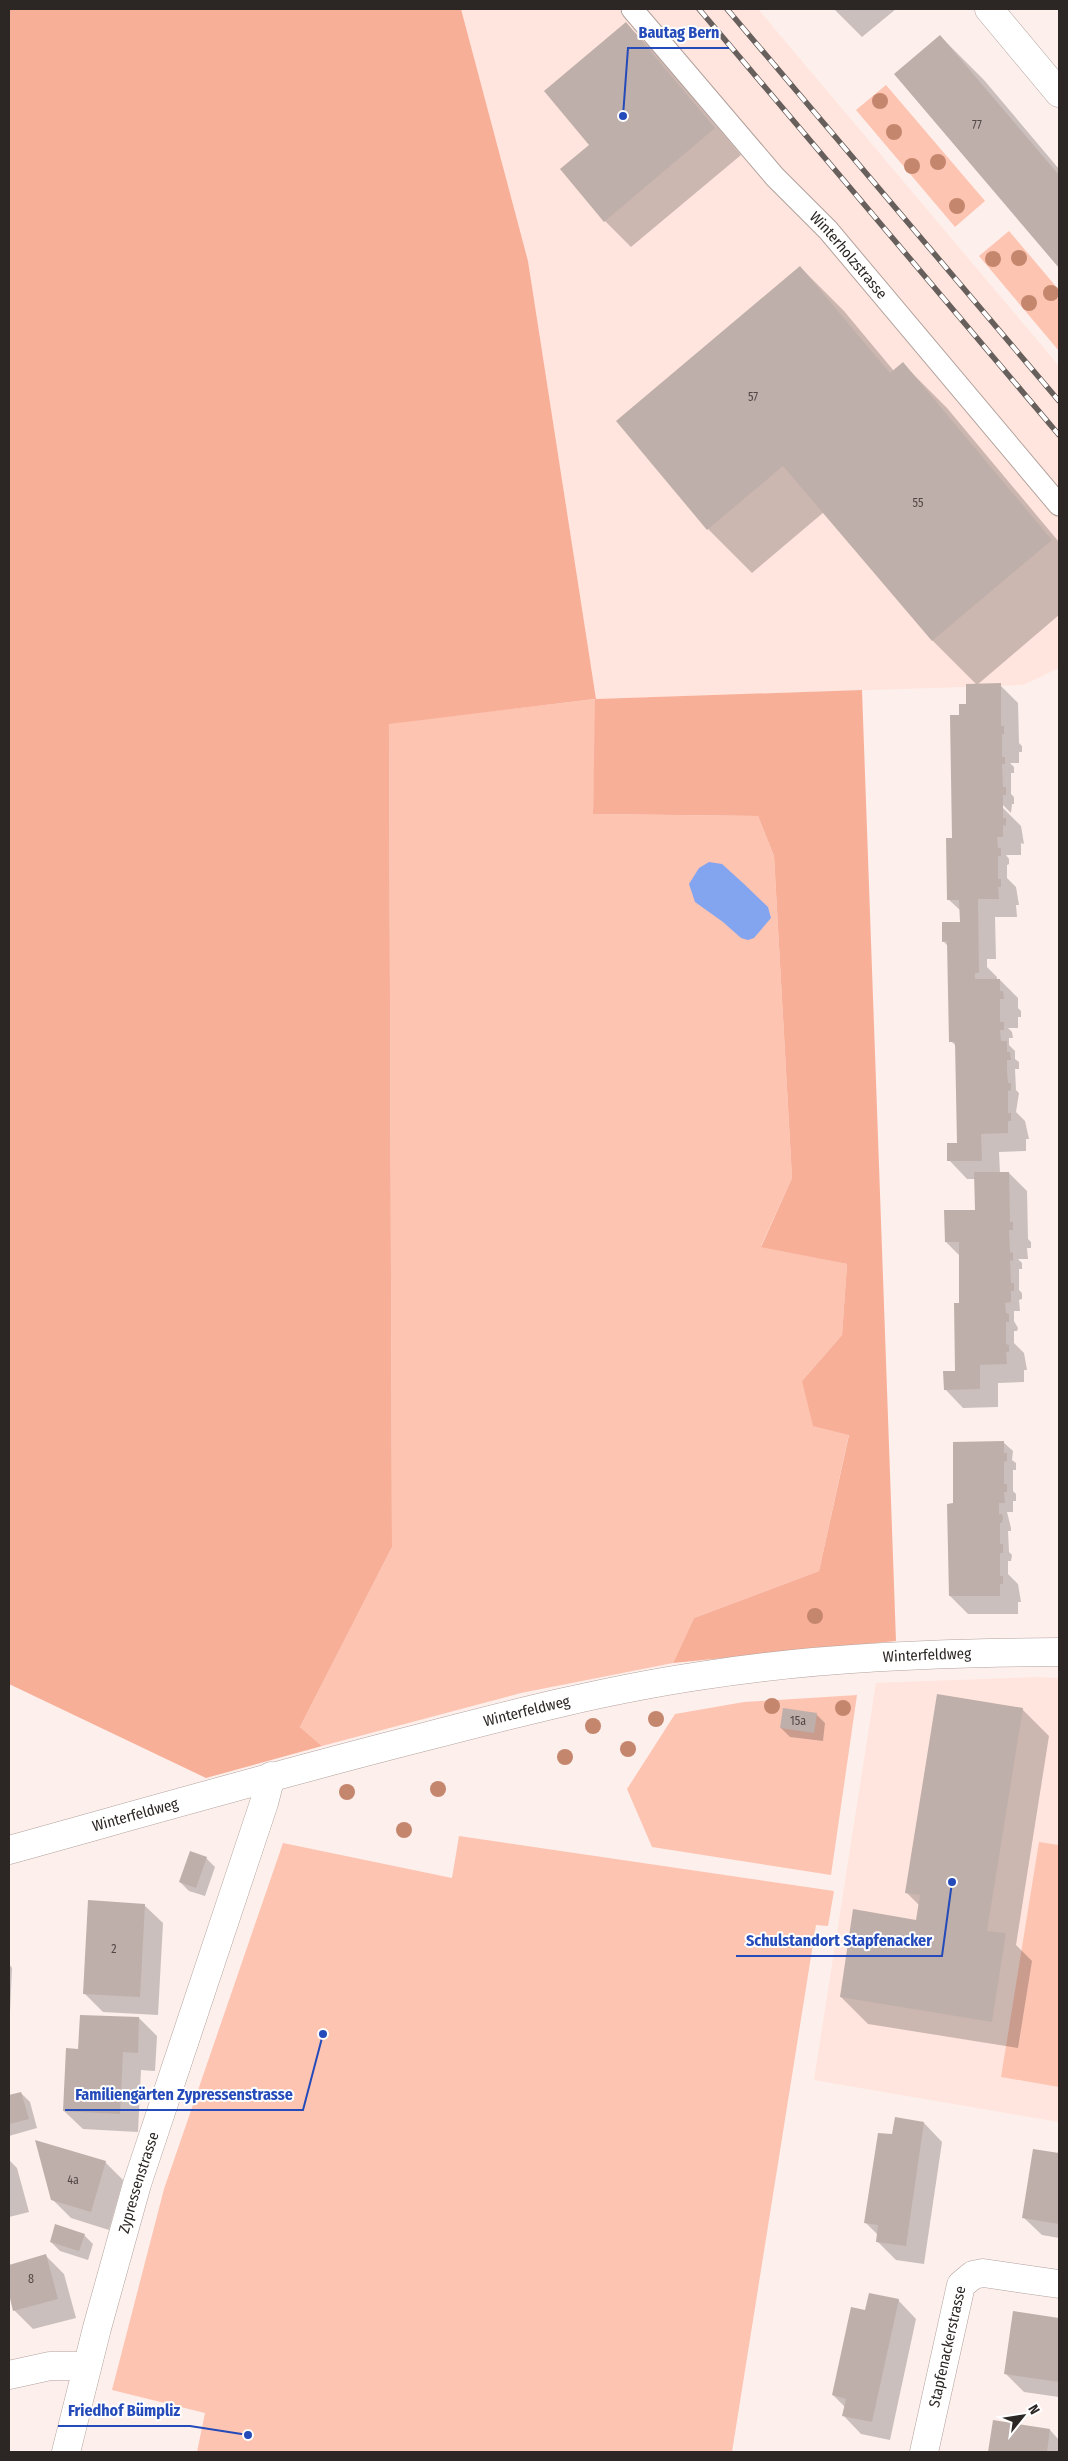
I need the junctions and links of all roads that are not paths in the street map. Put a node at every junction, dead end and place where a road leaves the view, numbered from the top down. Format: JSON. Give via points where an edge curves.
{"nodes":[{"id":1,"x":632,"y":9,"type":"edge"},
{"id":2,"x":989,"y":9,"type":"edge"},
{"id":3,"x":1059,"y":92,"type":"edge"},
{"id":4,"x":1059,"y":505,"type":"edge"},
{"id":5,"x":1059,"y":1652,"type":"edge"},
{"id":6,"x":271,"y":1776,"type":"junction"},
{"id":7,"x":9,"y":1850,"type":"edge"},
{"id":8,"x":1059,"y":2284,"type":"edge"},
{"id":9,"x":87,"y":2366,"type":"junction"},
{"id":10,"x":9,"y":2375,"type":"edge"},
{"id":11,"x":66,"y":2452,"type":"edge"},
{"id":12,"x":924,"y":2452,"type":"edge"}],
"edges":[{"from":1,"to":4,"type":"lane","name":"Winterholzstrasse","via":[[775,177],[828,230]]},
{"from":2,"to":3,"type":"street"},
{"from":5,"to":6,"type":"street","name":"Winterfeldweg","via":[[890,1656],[701,1675],[525,1711]]},
{"from":6,"to":7,"type":"street","name":"Winterfeldweg"},
{"from":6,"to":9,"type":"street","name":"Zypressenstrasse","via":[[137,2184]]},
{"from":8,"to":12,"type":"street","name":"Stapfenackerstrasse","via":[[983,2273],[973,2275],[961,2285]]},
{"from":9,"to":10,"type":"street","via":[[50,2366]]},
{"from":9,"to":11,"type":"street","name":"Zypressenstrasse"}]}
